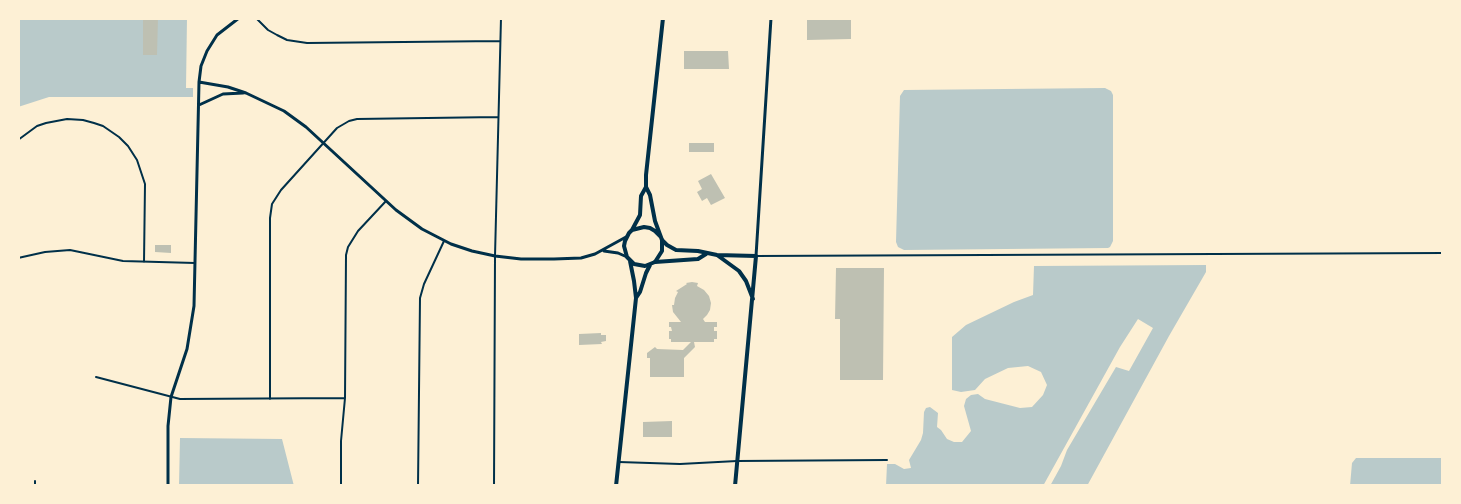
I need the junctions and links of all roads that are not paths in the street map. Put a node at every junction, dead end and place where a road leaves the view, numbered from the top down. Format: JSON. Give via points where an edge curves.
{"nodes":[{"id":1,"x":239,"y":18,"type":"edge"},
{"id":2,"x":256,"y":18,"type":"edge"},
{"id":3,"x":501,"y":18,"type":"edge"},
{"id":4,"x":663,"y":18,"type":"edge"},
{"id":5,"x":771,"y":18,"type":"edge"},
{"id":6,"x":500,"y":41,"type":"junction"},
{"id":7,"x":199,"y":82,"type":"junction"},
{"id":8,"x":246,"y":93,"type":"junction"},
{"id":9,"x":199,"y":105,"type":"junction"},
{"id":10,"x":498,"y":117,"type":"junction"},
{"id":11,"x":18,"y":140,"type":"edge"},
{"id":12,"x":323,"y":143,"type":"junction"},
{"id":13,"x":646,"y":186,"type":"junction"},
{"id":14,"x":386,"y":201,"type":"junction"},
{"id":15,"x":633,"y":230,"type":"junction"},
{"id":16,"x":627,"y":236,"type":"junction"},
{"id":17,"x":661,"y":238,"type":"junction"},
{"id":18,"x":444,"y":240,"type":"junction"},
{"id":19,"x":602,"y":251,"type":"junction"},
{"id":20,"x":1443,"y":253,"type":"edge"},
{"id":21,"x":706,"y":254,"type":"junction"},
{"id":22,"x":717,"y":255,"type":"junction"},
{"id":23,"x":495,"y":256,"type":"junction"},
{"id":24,"x":756,"y":256,"type":"junction"},
{"id":25,"x":18,"y":258,"type":"edge"},
{"id":26,"x":628,"y":259,"type":"junction"},
{"id":27,"x":144,"y":262,"type":"junction"},
{"id":28,"x":195,"y":263,"type":"junction"},
{"id":29,"x":653,"y":263,"type":"junction"},
{"id":30,"x":636,"y":298,"type":"junction"},
{"id":31,"x":753,"y":299,"type":"junction"},
{"id":32,"x":96,"y":377,"type":"dead end"},
{"id":33,"x":171,"y":398,"type":"junction"},
{"id":34,"x":345,"y":398,"type":"junction"},
{"id":35,"x":270,"y":399,"type":"junction"},
{"id":36,"x":886,"y":460,"type":"dead end"},
{"id":37,"x":619,"y":462,"type":"junction"},
{"id":38,"x":737,"y":462,"type":"junction"},
{"id":39,"x":35,"y":481,"type":"dead end"},
{"id":40,"x":35,"y":486,"type":"edge"},
{"id":41,"x":168,"y":486,"type":"edge"},
{"id":42,"x":341,"y":486,"type":"edge"},
{"id":43,"x":418,"y":486,"type":"edge"},
{"id":44,"x":494,"y":486,"type":"edge"},
{"id":45,"x":616,"y":486,"type":"edge"},
{"id":46,"x":735,"y":486,"type":"edge"}],
"edges":[{"from":1,"to":7,"type":"street","via":[[212,43],[201,66]]},
{"from":2,"to":6,"type":"street","via":[[277,35],[307,43]]},
{"from":3,"to":6,"type":"street"},
{"from":4,"to":13,"type":"main road"},
{"from":5,"to":24,"type":"street"},
{"from":6,"to":10,"type":"street"},
{"from":7,"to":8,"type":"street"},
{"from":7,"to":9,"type":"street"},
{"from":8,"to":9,"type":"street","via":[[223,94]]},
{"from":8,"to":12,"type":"street","via":[[291,115]]},
{"from":9,"to":28,"type":"street"},
{"from":10,"to":12,"type":"street","via":[[357,119],[343,124]]},
{"from":10,"to":23,"type":"street"},
{"from":11,"to":27,"type":"street","via":[[46,123],[70,119],[103,126],[119,137],[137,160],[145,184]]},
{"from":12,"to":14,"type":"street"},
{"from":12,"to":35,"type":"street","via":[[281,190],[270,212]]},
{"from":13,"to":15,"type":"main road"},
{"from":13,"to":17,"type":"main road"},
{"from":14,"to":18,"type":"street","via":[[410,221]]},
{"from":14,"to":34,"type":"street","via":[[348,247]]},
{"from":15,"to":16,"type":"main road"},
{"from":15,"to":17,"type":"main road","via":[[650,228]]},
{"from":16,"to":19,"type":"street"},
{"from":16,"to":26,"type":"main road","via":[[624,246]]},
{"from":17,"to":21,"type":"main road","via":[[676,250]]},
{"from":17,"to":29,"type":"main road","via":[[662,251]]},
{"from":18,"to":23,"type":"street"},
{"from":18,"to":43,"type":"street","via":[[420,298]]},
{"from":19,"to":23,"type":"street","via":[[581,258],[521,260]]},
{"from":19,"to":26,"type":"street"},
{"from":20,"to":24,"type":"street"},
{"from":21,"to":22,"type":"main road"},
{"from":21,"to":29,"type":"main road","via":[[698,259]]},
{"from":22,"to":24,"type":"main road"},
{"from":22,"to":31,"type":"main road","via":[[739,271]]},
{"from":23,"to":44,"type":"street"},
{"from":24,"to":31,"type":"main road"},
{"from":25,"to":27,"type":"street","via":[[70,250]]},
{"from":26,"to":29,"type":"main road","via":[[640,266]]},
{"from":26,"to":30,"type":"main road"},
{"from":27,"to":28,"type":"street"},
{"from":28,"to":33,"type":"street","via":[[192,322]]},
{"from":29,"to":30,"type":"main road"},
{"from":30,"to":37,"type":"main road"},
{"from":31,"to":38,"type":"main road"},
{"from":32,"to":33,"type":"street"},
{"from":33,"to":35,"type":"street"},
{"from":33,"to":41,"type":"street"},
{"from":34,"to":35,"type":"street"},
{"from":34,"to":42,"type":"street"},
{"from":36,"to":38,"type":"street"},
{"from":37,"to":38,"type":"street"},
{"from":37,"to":45,"type":"main road"},
{"from":38,"to":46,"type":"main road"},
{"from":39,"to":40,"type":"street"}]}
